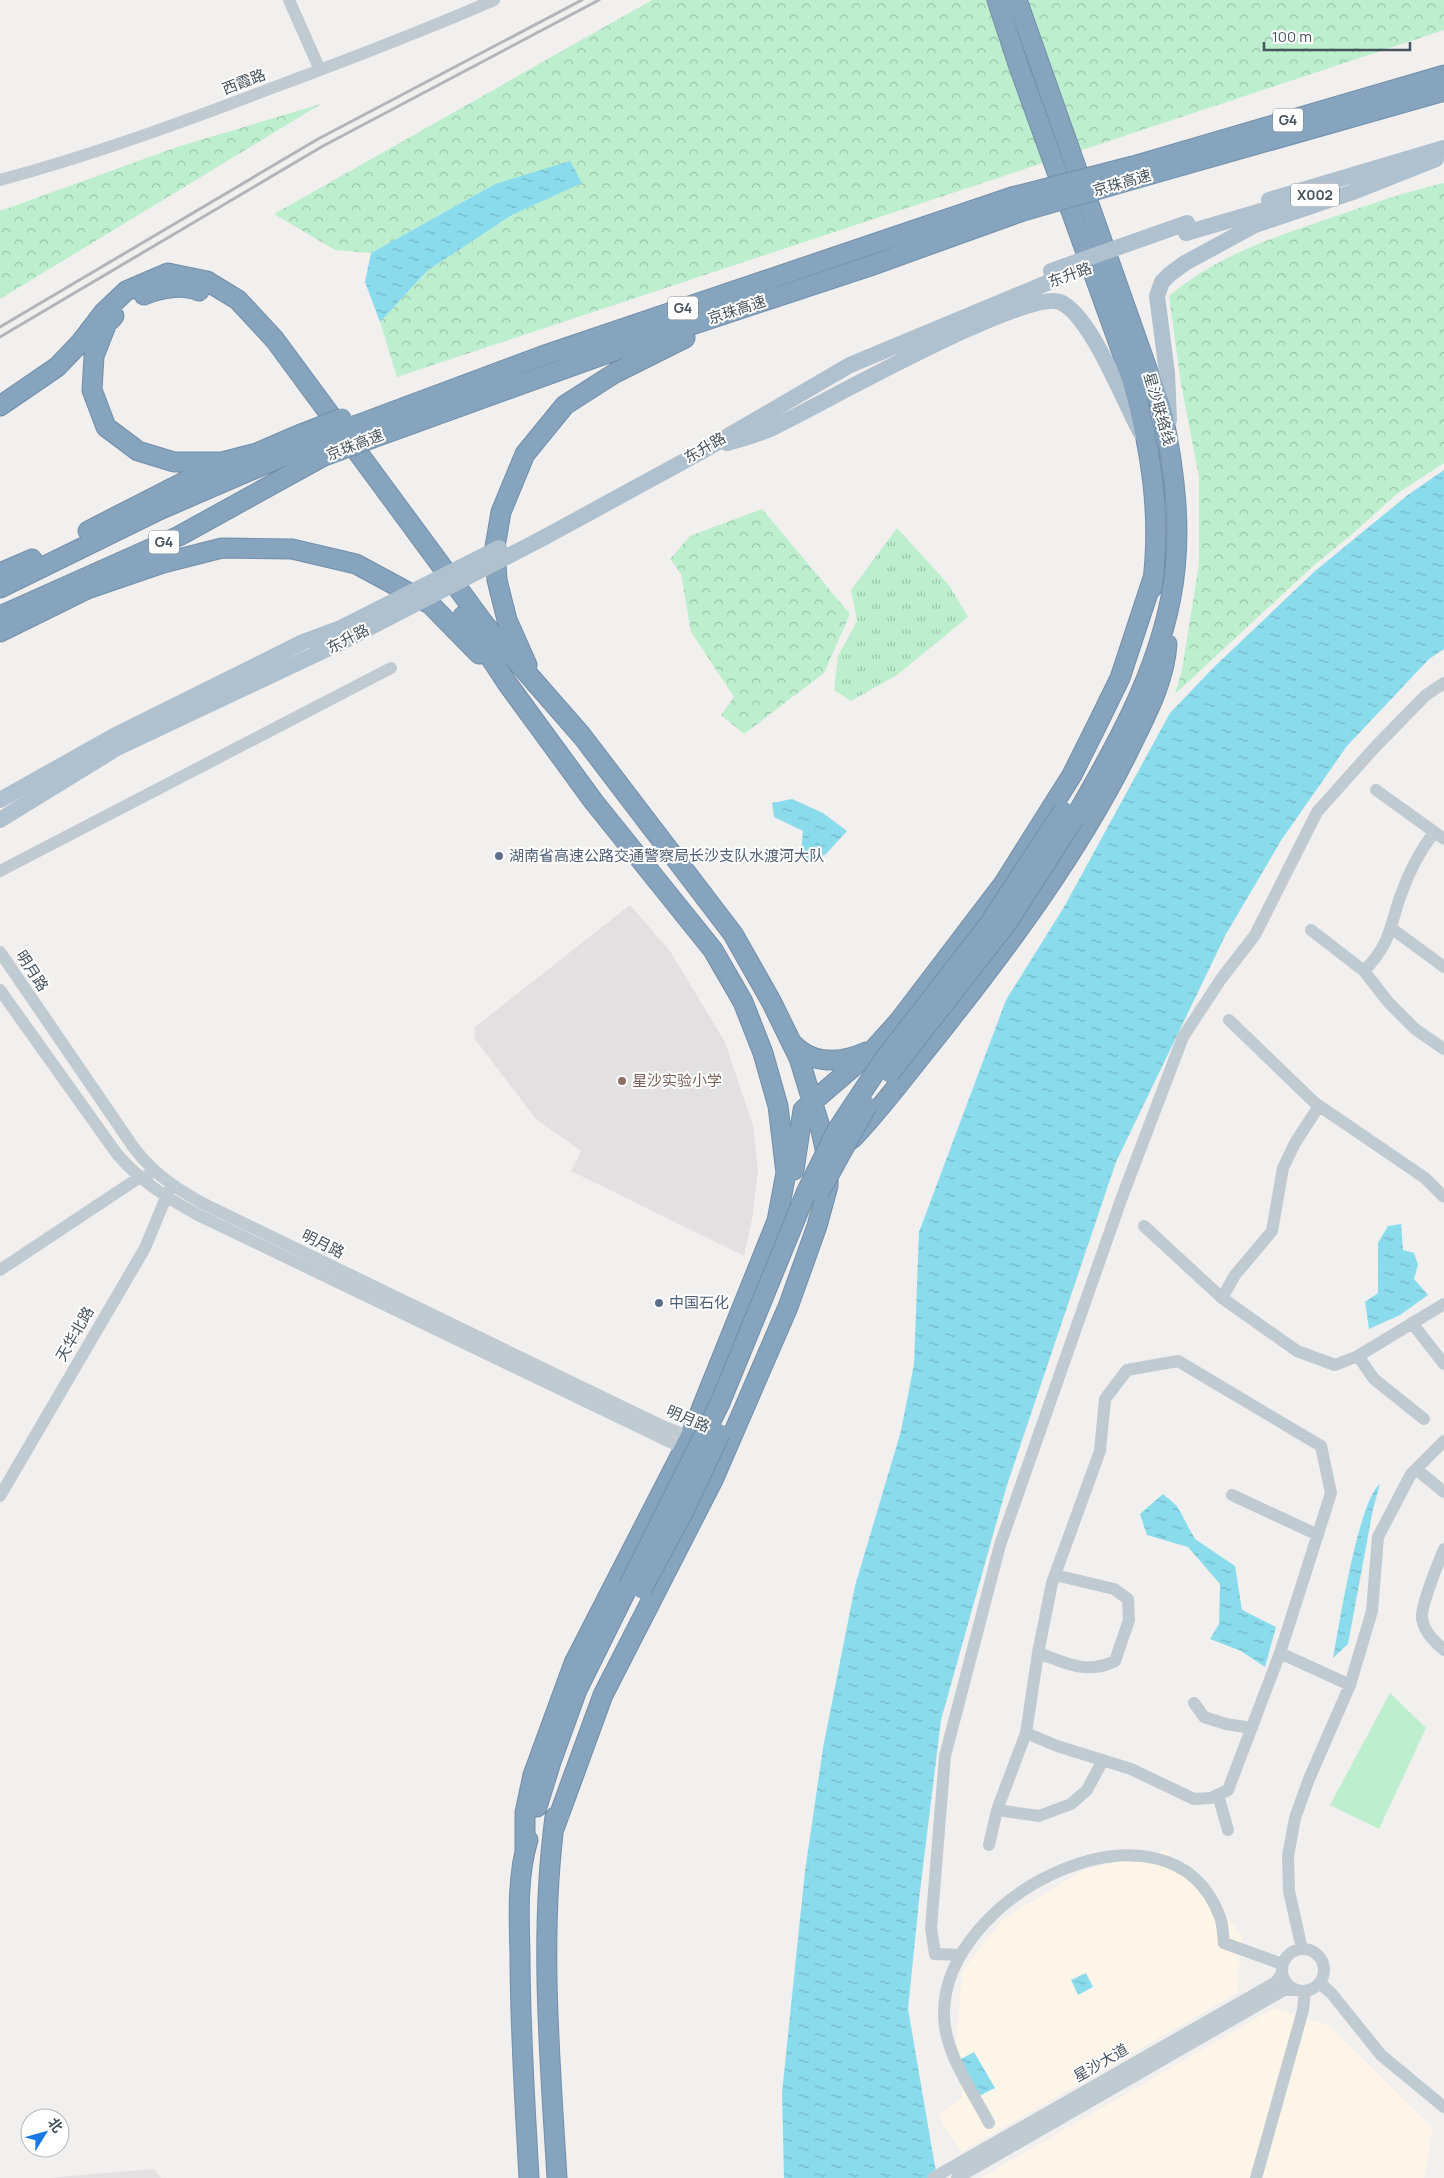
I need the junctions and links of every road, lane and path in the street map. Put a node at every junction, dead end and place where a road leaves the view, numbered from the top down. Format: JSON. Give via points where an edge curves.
{"nodes":[{"id":1,"x":289,"y":0,"type":"edge"},
{"id":2,"x":494,"y":0,"type":"edge"},
{"id":3,"x":997,"y":0,"type":"edge"},
{"id":4,"x":1018,"y":0,"type":"edge"},
{"id":5,"x":320,"y":70,"type":"junction"},
{"id":6,"x":1444,"y":75,"type":"edge"},
{"id":7,"x":1444,"y":92,"type":"edge"},
{"id":8,"x":1441,"y":154,"type":"edge"},
{"id":9,"x":1135,"y":172,"type":"junction"},
{"id":10,"x":0,"y":180,"type":"edge"},
{"id":11,"x":1016,"y":205,"type":"junction"},
{"id":12,"x":870,"y":266,"type":"junction"},
{"id":13,"x":1052,"y":276,"type":"junction"},
{"id":14,"x":0,"y":406,"type":"edge"},
{"id":15,"x":356,"y":428,"type":"junction"},
{"id":16,"x":312,"y":445,"type":"junction"},
{"id":17,"x":1148,"y":446,"type":"junction"},
{"id":18,"x":1170,"y":450,"type":"junction"},
{"id":19,"x":699,"y":452,"type":"junction"},
{"id":20,"x":222,"y":462,"type":"junction"},
{"id":21,"x":543,"y":532,"type":"junction"},
{"id":22,"x":42,"y":567,"type":"junction"},
{"id":23,"x":0,"y":573,"type":"edge"},
{"id":24,"x":1154,"y":576,"type":"junction"},
{"id":25,"x":0,"y":584,"type":"edge"},
{"id":26,"x":0,"y":588,"type":"edge"},
{"id":27,"x":1172,"y":595,"type":"junction"},
{"id":28,"x":28,"y":603,"type":"junction"},
{"id":29,"x":0,"y":616,"type":"edge"},
{"id":30,"x":0,"y":624,"type":"edge"},
{"id":31,"x":0,"y":632,"type":"edge"},
{"id":32,"x":342,"y":635,"type":"junction"},
{"id":33,"x":391,"y":668,"type":"dead end"},
{"id":34,"x":507,"y":683,"type":"junction"},
{"id":35,"x":1444,"y":683,"type":"edge"},
{"id":36,"x":536,"y":684,"type":"junction"},
{"id":37,"x":1376,"y":790,"type":"dead end"},
{"id":38,"x":0,"y":800,"type":"edge"},
{"id":39,"x":1069,"y":815,"type":"junction"},
{"id":40,"x":0,"y":820,"type":"edge"},
{"id":41,"x":1439,"y":836,"type":"edge"},
{"id":42,"x":0,"y":871,"type":"edge"},
{"id":43,"x":1391,"y":928,"type":"junction"},
{"id":44,"x":1311,"y":930,"type":"dead end"},
{"id":45,"x":0,"y":952,"type":"edge"},
{"id":46,"x":1444,"y":967,"type":"edge"},
{"id":47,"x":1364,"y":971,"type":"junction"},
{"id":48,"x":0,"y":990,"type":"edge"},
{"id":49,"x":1229,"y":1020,"type":"dead end"},
{"id":50,"x":793,"y":1044,"type":"junction"},
{"id":51,"x":874,"y":1048,"type":"junction"},
{"id":52,"x":1444,"y":1049,"type":"edge"},
{"id":53,"x":812,"y":1101,"type":"junction"},
{"id":54,"x":1319,"y":1106,"type":"junction"},
{"id":55,"x":828,"y":1163,"type":"junction"},
{"id":56,"x":158,"y":1175,"type":"junction"},
{"id":57,"x":140,"y":1177,"type":"junction"},
{"id":58,"x":168,"y":1191,"type":"junction"},
{"id":59,"x":1444,"y":1197,"type":"edge"},
{"id":60,"x":777,"y":1220,"type":"junction"},
{"id":61,"x":1144,"y":1226,"type":"dead end"},
{"id":62,"x":0,"y":1270,"type":"edge"},
{"id":63,"x":1222,"y":1298,"type":"junction"},
{"id":64,"x":1444,"y":1304,"type":"edge"},
{"id":65,"x":1412,"y":1324,"type":"junction"},
{"id":66,"x":1358,"y":1356,"type":"junction"},
{"id":67,"x":1444,"y":1364,"type":"edge"},
{"id":68,"x":1424,"y":1419,"type":"dead end"},
{"id":69,"x":1444,"y":1441,"type":"edge"},
{"id":70,"x":687,"y":1443,"type":"junction"},
{"id":71,"x":723,"y":1459,"type":"junction"},
{"id":72,"x":1416,"y":1469,"type":"junction"},
{"id":73,"x":1444,"y":1492,"type":"edge"},
{"id":74,"x":1232,"y":1495,"type":"dead end"},
{"id":75,"x":0,"y":1496,"type":"edge"},
{"id":76,"x":1318,"y":1535,"type":"junction"},
{"id":77,"x":1444,"y":1549,"type":"edge"},
{"id":78,"x":1055,"y":1575,"type":"junction"},
{"id":79,"x":635,"y":1588,"type":"junction"},
{"id":80,"x":1444,"y":1650,"type":"edge"},
{"id":81,"x":1038,"y":1653,"type":"junction"},
{"id":82,"x":1280,"y":1653,"type":"junction"},
{"id":83,"x":1350,"y":1686,"type":"junction"},
{"id":84,"x":1194,"y":1703,"type":"dead end"},
{"id":85,"x":1252,"y":1728,"type":"junction"},
{"id":86,"x":1026,"y":1733,"type":"junction"},
{"id":87,"x":1103,"y":1760,"type":"junction"},
{"id":88,"x":1218,"y":1795,"type":"junction"},
{"id":89,"x":997,"y":1810,"type":"junction"},
{"id":90,"x":554,"y":1829,"type":"junction"},
{"id":91,"x":1228,"y":1830,"type":"dead end"},
{"id":92,"x":989,"y":1845,"type":"dead end"},
{"id":93,"x":524,"y":1850,"type":"junction"},
{"id":94,"x":1302,"y":1949,"type":"junction"},
{"id":95,"x":961,"y":1954,"type":"junction"},
{"id":96,"x":1282,"y":1969,"type":"junction"},
{"id":97,"x":1320,"y":1983,"type":"junction"},
{"id":98,"x":1300,"y":1991,"type":"junction"},
{"id":99,"x":1444,"y":2107,"type":"edge"},
{"id":100,"x":989,"y":2123,"type":"dead end"},
{"id":101,"x":970,"y":2163,"type":"junction"},
{"id":102,"x":529,"y":2178,"type":"edge"},
{"id":103,"x":557,"y":2178,"type":"edge"},
{"id":104,"x":933,"y":2178,"type":"edge"},
{"id":105,"x":957,"y":2178,"type":"edge"},
{"id":106,"x":1256,"y":2178,"type":"edge"}],
"edges":[{"from":1,"to":5,"type":"street"},
{"from":2,"to":5,"type":"street","name":"西霞路"},
{"from":3,"to":17,"type":"highway","via":[[1132,380]]},
{"from":4,"to":18,"type":"highway","name":"星沙联络线","via":[[1162,411]]},
{"from":5,"to":10,"type":"street","name":"西霞路","via":[[175,125]]},
{"from":6,"to":9,"type":"highway","name":"京珠高速","number":"G4"},
{"from":7,"to":9,"type":"highway","name":"京珠高速","number":"G4"},
{"from":8,"to":13,"type":"main road","name":"东升路","number":"X002","bridge":true,"via":[[1186,228]]},
{"from":8,"to":18,"type":"main road","via":[[1352,192],[1255,225],[1185,263],[1162,282],[1157,296],[1167,374]]},
{"from":9,"to":11,"type":"highway","name":"京珠高速","number":"G4","bridge":true},
{"from":11,"to":12,"type":"highway","name":"京珠高速","number":"G4"},
{"from":11,"to":15,"type":"highway","name":"京珠高速","number":"G4","via":[[542,356]]},
{"from":12,"to":15,"type":"highway","name":"京珠高速","number":"G4","via":[[619,348]]},
{"from":12,"to":36,"type":"highway","via":[[672,343],[564,405],[525,454],[501,512],[495,547],[497,580],[507,620]]},
{"from":13,"to":19,"type":"main road","name":"东升路","via":[[850,365]]},
{"from":13,"to":21,"type":"main road","name":"东升路","via":[[955,310],[847,360]]},
{"from":14,"to":36,"type":"highway","via":[[57,367],[104,312],[126,292],[168,273],[207,281],[238,300],[275,340],[485,625]]},
{"from":15,"to":16,"type":"highway","name":"京珠高速","number":"G4","bridge":true},
{"from":16,"to":20,"type":"highway"},
{"from":16,"to":22,"type":"highway","name":"京珠高速","number":"G4","via":[[159,510]]},
{"from":16,"to":28,"type":"highway","name":"京珠高速","number":"G4","via":[[179,536]]},
{"from":17,"to":19,"type":"main road","via":[[1092,338],[1072,311],[1059,302],[1047,301],[1016,308],[892,365],[768,430]]},
{"from":17,"to":24,"type":"highway","via":[[1156,529]]},
{"from":18,"to":27,"type":"highway","name":"星沙联络线","via":[[1177,515]]},
{"from":19,"to":21,"type":"main road","name":"东升路"},
{"from":20,"to":23,"type":"highway"},
{"from":20,"to":34,"type":"highway","via":[[174,462],[138,451],[106,427],[92,390],[94,356],[107,323],[130,300],[160,288],[194,289],[227,303],[255,330],[468,622]]},
{"from":21,"to":32,"type":"main road","name":"东升路","bridge":true},
{"from":22,"to":25,"type":"highway"},
{"from":22,"to":26,"type":"highway","name":"京珠高速","number":"G4"},
{"from":24,"to":39,"type":"highway","via":[[1148,616],[1124,695]]},
{"from":24,"to":51,"type":"highway","via":[[1120,678],[1072,775],[1004,883]]},
{"from":27,"to":39,"type":"highway","name":"星沙联络线","via":[[1163,632],[1136,701],[1097,781]]},
{"from":27,"to":55,"type":"highway","via":[[1166,658],[1149,709],[1122,765],[1071,853],[979,984],[872,1118]]},
{"from":28,"to":29,"type":"highway","name":"京珠高速","number":"G4"},
{"from":28,"to":30,"type":"highway"},
{"from":31,"to":34,"type":"highway","via":[[87,589],[163,563],[222,548],[292,549],[356,564],[430,604]]},
{"from":32,"to":38,"type":"main road","name":"东升路","via":[[303,642],[114,736]]},
{"from":32,"to":40,"type":"main road","name":"东升路","via":[[117,748]]},
{"from":33,"to":42,"type":"street"},
{"from":34,"to":60,"type":"highway","via":[[594,802],[712,950],[743,1002],[763,1053],[778,1106],[786,1173]]},
{"from":35,"to":95,"type":"street","via":[[1426,696],[1376,746],[1317,812],[1255,935],[1183,1037],[1122,1197],[1000,1545],[945,1756],[931,1928],[935,1954]]},
{"from":36,"to":50,"type":"highway","via":[[582,736],[733,934]]},
{"from":37,"to":41,"type":"street"},
{"from":39,"to":79,"type":"highway","bridge":true,"via":[[882,1062],[837,1130],[806,1193],[717,1411]]},
{"from":41,"to":43,"type":"street","via":[[1423,847],[1400,896]]},
{"from":43,"to":46,"type":"street"},
{"from":43,"to":47,"type":"street","via":[[1379,955]]},
{"from":44,"to":47,"type":"street"},
{"from":45,"to":56,"type":"street","name":"明月路","via":[[134,1148]]},
{"from":47,"to":52,"type":"street","via":[[1388,1003]]},
{"from":48,"to":57,"type":"street","name":"明月路","via":[[117,1154]]},
{"from":49,"to":54,"type":"street"},
{"from":50,"to":51,"type":"highway","via":[[801,1052],[823,1060],[856,1056]]},
{"from":50,"to":53,"type":"highway"},
{"from":51,"to":53,"type":"highway"},
{"from":53,"to":55,"type":"highway"},
{"from":53,"to":60,"type":"highway","via":[[803,1110],[790,1189]]},
{"from":54,"to":59,"type":"street","via":[[1425,1178]]},
{"from":54,"to":63,"type":"street","via":[[1295,1143],[1284,1168],[1272,1231],[1235,1275]]},
{"from":55,"to":71,"type":"highway","via":[[825,1194],[788,1307]]},
{"from":56,"to":57,"type":"street"},
{"from":56,"to":58,"type":"street","name":"明月路"},
{"from":57,"to":58,"type":"street","name":"明月路"},
{"from":57,"to":62,"type":"street"},
{"from":58,"to":70,"type":"street","name":"明月路","via":[[219,1212],[660,1425]]},
{"from":58,"to":75,"type":"street","name":"天华北路","via":[[144,1248]]},
{"from":60,"to":70,"type":"highway"},
{"from":61,"to":63,"type":"street"},
{"from":63,"to":66,"type":"street","via":[[1297,1351],[1335,1365]]},
{"from":64,"to":65,"type":"street"},
{"from":65,"to":66,"type":"street"},
{"from":65,"to":67,"type":"street"},
{"from":66,"to":68,"type":"street","via":[[1374,1379]]},
{"from":69,"to":72,"type":"street"},
{"from":70,"to":71,"type":"street","name":"明月路"},
{"from":70,"to":93,"type":"highway","via":[[567,1681],[532,1775]]},
{"from":71,"to":90,"type":"highway","via":[[603,1695]]},
{"from":72,"to":73,"type":"street"},
{"from":72,"to":83,"type":"street","via":[[1378,1537],[1372,1611]]},
{"from":74,"to":76,"type":"street"},
{"from":76,"to":78,"type":"street","via":[[1331,1493],[1321,1446],[1178,1361],[1127,1370],[1105,1399],[1100,1451]]},
{"from":76,"to":82,"type":"street"},
{"from":77,"to":80,"type":"street","via":[[1422,1618],[1430,1637]]},
{"from":78,"to":81,"type":"street"},
{"from":78,"to":81,"type":"street","via":[[1114,1589],[1128,1599],[1129,1620],[1115,1660],[1102,1667],[1082,1668]]},
{"from":79,"to":90,"type":"highway","via":[[570,1745]]},
{"from":79,"to":93,"type":"highway","via":[[577,1690]]},
{"from":81,"to":86,"type":"street"},
{"from":82,"to":83,"type":"street"},
{"from":82,"to":85,"type":"street"},
{"from":83,"to":94,"type":"street","via":[[1295,1818],[1290,1847],[1289,1891]]},
{"from":84,"to":85,"type":"street","via":[[1204,1717]]},
{"from":85,"to":88,"type":"street","via":[[1228,1790]]},
{"from":86,"to":87,"type":"street"},
{"from":86,"to":89,"type":"street"},
{"from":87,"to":88,"type":"street","via":[[1194,1799]]},
{"from":87,"to":89,"type":"street","via":[[1087,1790],[1071,1804],[1039,1816]]},
{"from":88,"to":91,"type":"street"},
{"from":89,"to":92,"type":"street"},
{"from":90,"to":103,"type":"highway","via":[[546,1939]]},
{"from":93,"to":102,"type":"highway","via":[[519,1910],[520,2009]]},
{"from":94,"to":96,"type":"street","via":[[1290,1952]]},
{"from":94,"to":97,"type":"street","via":[[1316,1953],[1321,1959],[1324,1972]]},
{"from":95,"to":96,"type":"street","via":[[993,1913],[1040,1879],[1091,1860],[1134,1855],[1173,1866],[1193,1877],[1210,1896],[1221,1919],[1224,1943]]},
{"from":95,"to":100,"type":"street","via":[[946,1989],[944,2016],[947,2038]]},
{"from":96,"to":98,"type":"street","via":[[1285,1982]]},
{"from":96,"to":101,"type":"street","name":"星沙大道","via":[[1276,1982]]},
{"from":97,"to":98,"type":"street","via":[[1315,1988]]},
{"from":97,"to":99,"type":"street","via":[[1381,2054]]},
{"from":98,"to":101,"type":"street","name":"星沙大道","via":[[1284,1990]]},
{"from":98,"to":106,"type":"street","via":[[1303,2010]]},
{"from":101,"to":104,"type":"street","name":"星沙大道"},
{"from":101,"to":105,"type":"street","name":"星沙大道"}]}
